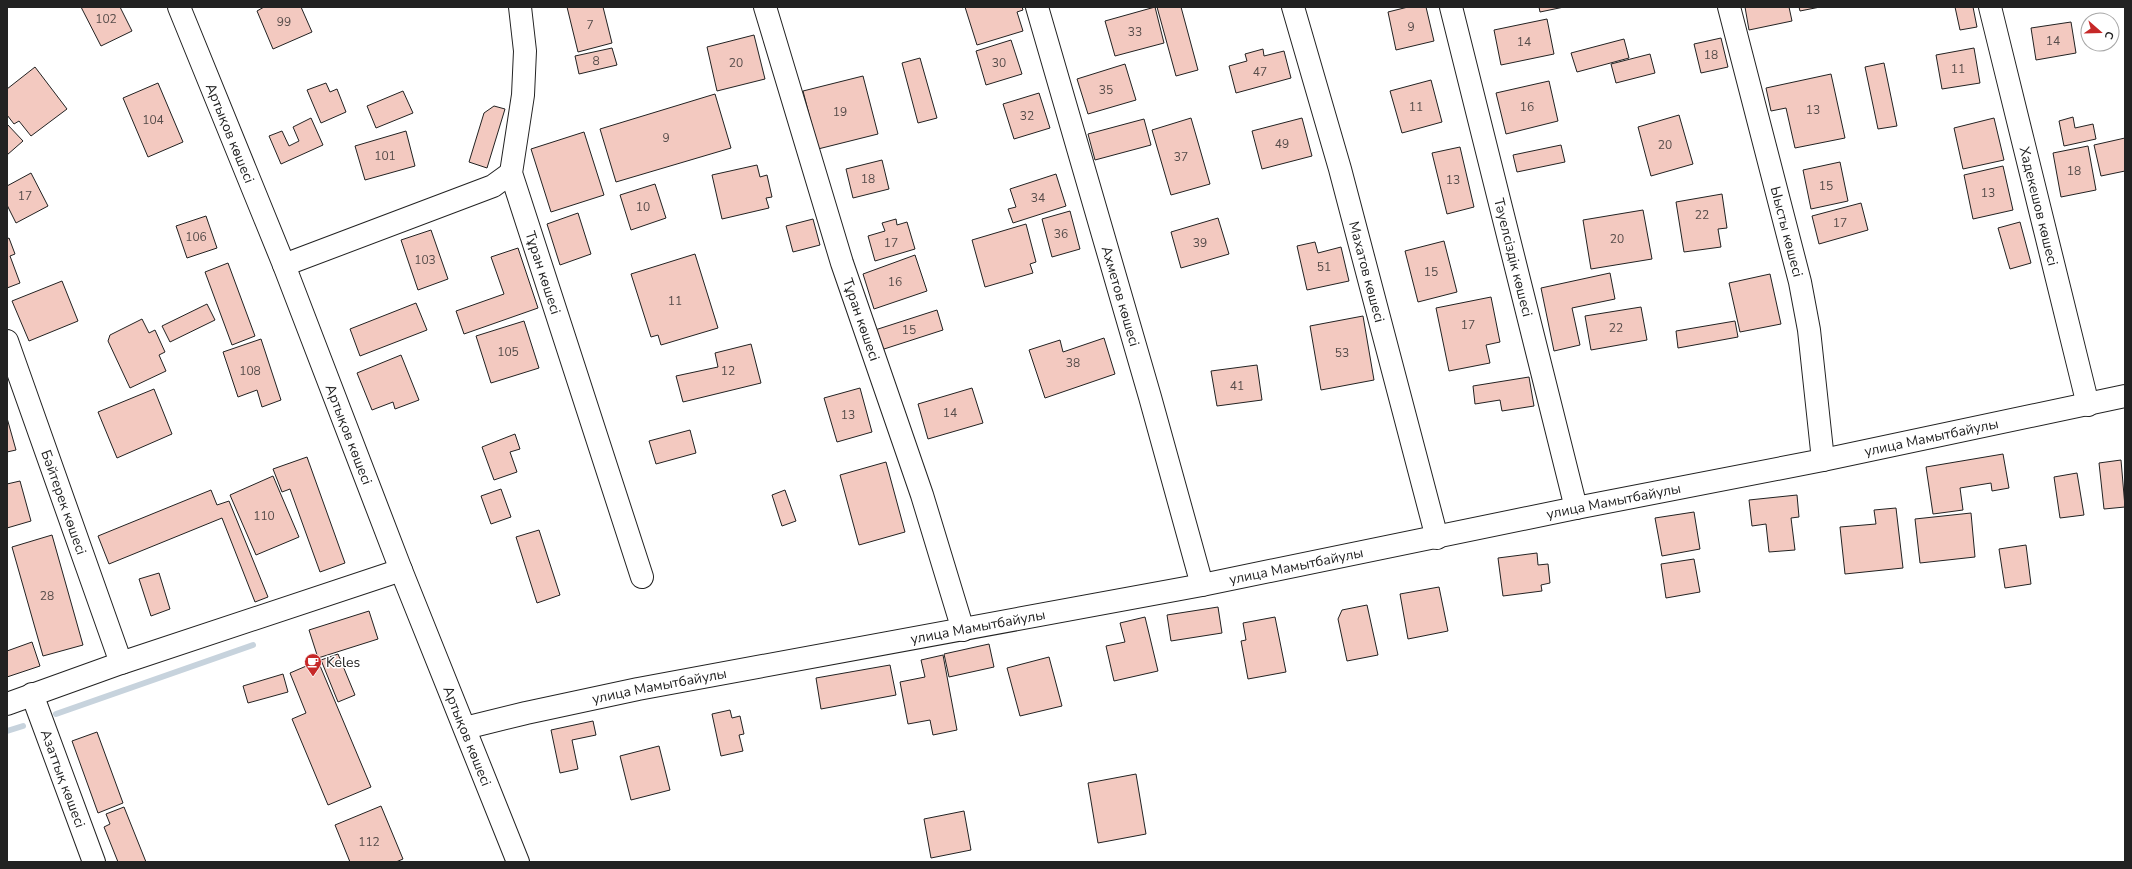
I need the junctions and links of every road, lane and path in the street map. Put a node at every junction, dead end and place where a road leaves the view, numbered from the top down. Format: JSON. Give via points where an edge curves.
{"nodes":[{"id":1,"x":179,"y":7,"type":"edge"},
{"id":2,"x":520,"y":7,"type":"edge"},
{"id":3,"x":765,"y":7,"type":"edge"},
{"id":4,"x":1037,"y":7,"type":"edge"},
{"id":5,"x":1293,"y":7,"type":"edge"},
{"id":6,"x":1451,"y":7,"type":"edge"},
{"id":7,"x":1729,"y":7,"type":"edge"},
{"id":8,"x":1990,"y":7,"type":"edge"},
{"id":9,"x":511,"y":173,"type":"junction"},
{"id":10,"x":284,"y":265,"type":"junction"},
{"id":11,"x":7,"y":341,"type":"edge"},
{"id":12,"x":2125,"y":396,"type":"edge"},
{"id":13,"x":2088,"y":405,"type":"junction"},
{"id":14,"x":1823,"y":460,"type":"junction"},
{"id":15,"x":1576,"y":508,"type":"junction"},
{"id":16,"x":1437,"y":538,"type":"junction"},
{"id":17,"x":401,"y":570,"type":"junction"},
{"id":18,"x":642,"y":577,"type":"dead end"},
{"id":19,"x":1202,"y":585,"type":"junction"},
{"id":20,"x":962,"y":630,"type":"junction"},
{"id":21,"x":121,"y":663,"type":"junction"},
{"id":22,"x":32,"y":694,"type":"junction"},
{"id":23,"x":7,"y":704,"type":"edge"},
{"id":24,"x":466,"y":728,"type":"junction"},
{"id":25,"x":94,"y":862,"type":"edge"},
{"id":26,"x":518,"y":862,"type":"edge"}],
"edges":[{"from":1,"to":10,"type":"main road","name":"Артықов көшесі"},
{"from":2,"to":9,"type":"main road","name":"Тұран көшесі","via":[[525,51],[523,95]]},
{"from":3,"to":20,"type":"main road","name":"Тұран көшесі","via":[[842,264],[922,495]]},
{"from":4,"to":19,"type":"main road","name":"Ахметов көшесі"},
{"from":5,"to":16,"type":"main road","name":"Махатов көшесі","via":[[1340,169]]},
{"from":6,"to":15,"type":"main road","name":"Тәуелсіздік көшесі"},
{"from":7,"to":14,"type":"main road","name":"Ыысты көшесі","via":[[1800,282],[1809,330]]},
{"from":8,"to":13,"type":"main road","name":"Хадекешов көшесі"},
{"from":9,"to":10,"type":"main road","via":[[493,186]]},
{"from":9,"to":18,"type":"main road","name":"Тұран көшесі"},
{"from":10,"to":17,"type":"main road","name":"Артықов көшесі"},
{"from":11,"to":21,"type":"main road","name":"Бәйтерек көшесі"},
{"from":12,"to":13,"type":"main road","name":"улица Мамытбайулы"},
{"from":13,"to":14,"type":"main road","name":"улица Мамытбайулы"},
{"from":14,"to":15,"type":"main road","name":"улица Мамытбайулы"},
{"from":15,"to":16,"type":"main road","name":"улица Мамытбайулы"},
{"from":16,"to":19,"type":"main road","name":"улица Мамытбайулы"},
{"from":17,"to":21,"type":"main road"},
{"from":17,"to":24,"type":"main road","name":"Артықов көшесі"},
{"from":19,"to":20,"type":"main road","name":"улица Мамытбайулы"},
{"from":20,"to":24,"type":"main road","name":"улица Мамытбайулы","via":[[638,689]]},
{"from":21,"to":22,"type":"main road"},
{"from":22,"to":23,"type":"main road"},
{"from":22,"to":25,"type":"main road","name":"Азаттық көшесі"},
{"from":24,"to":26,"type":"main road","name":"Артықов көшесі"}]}
